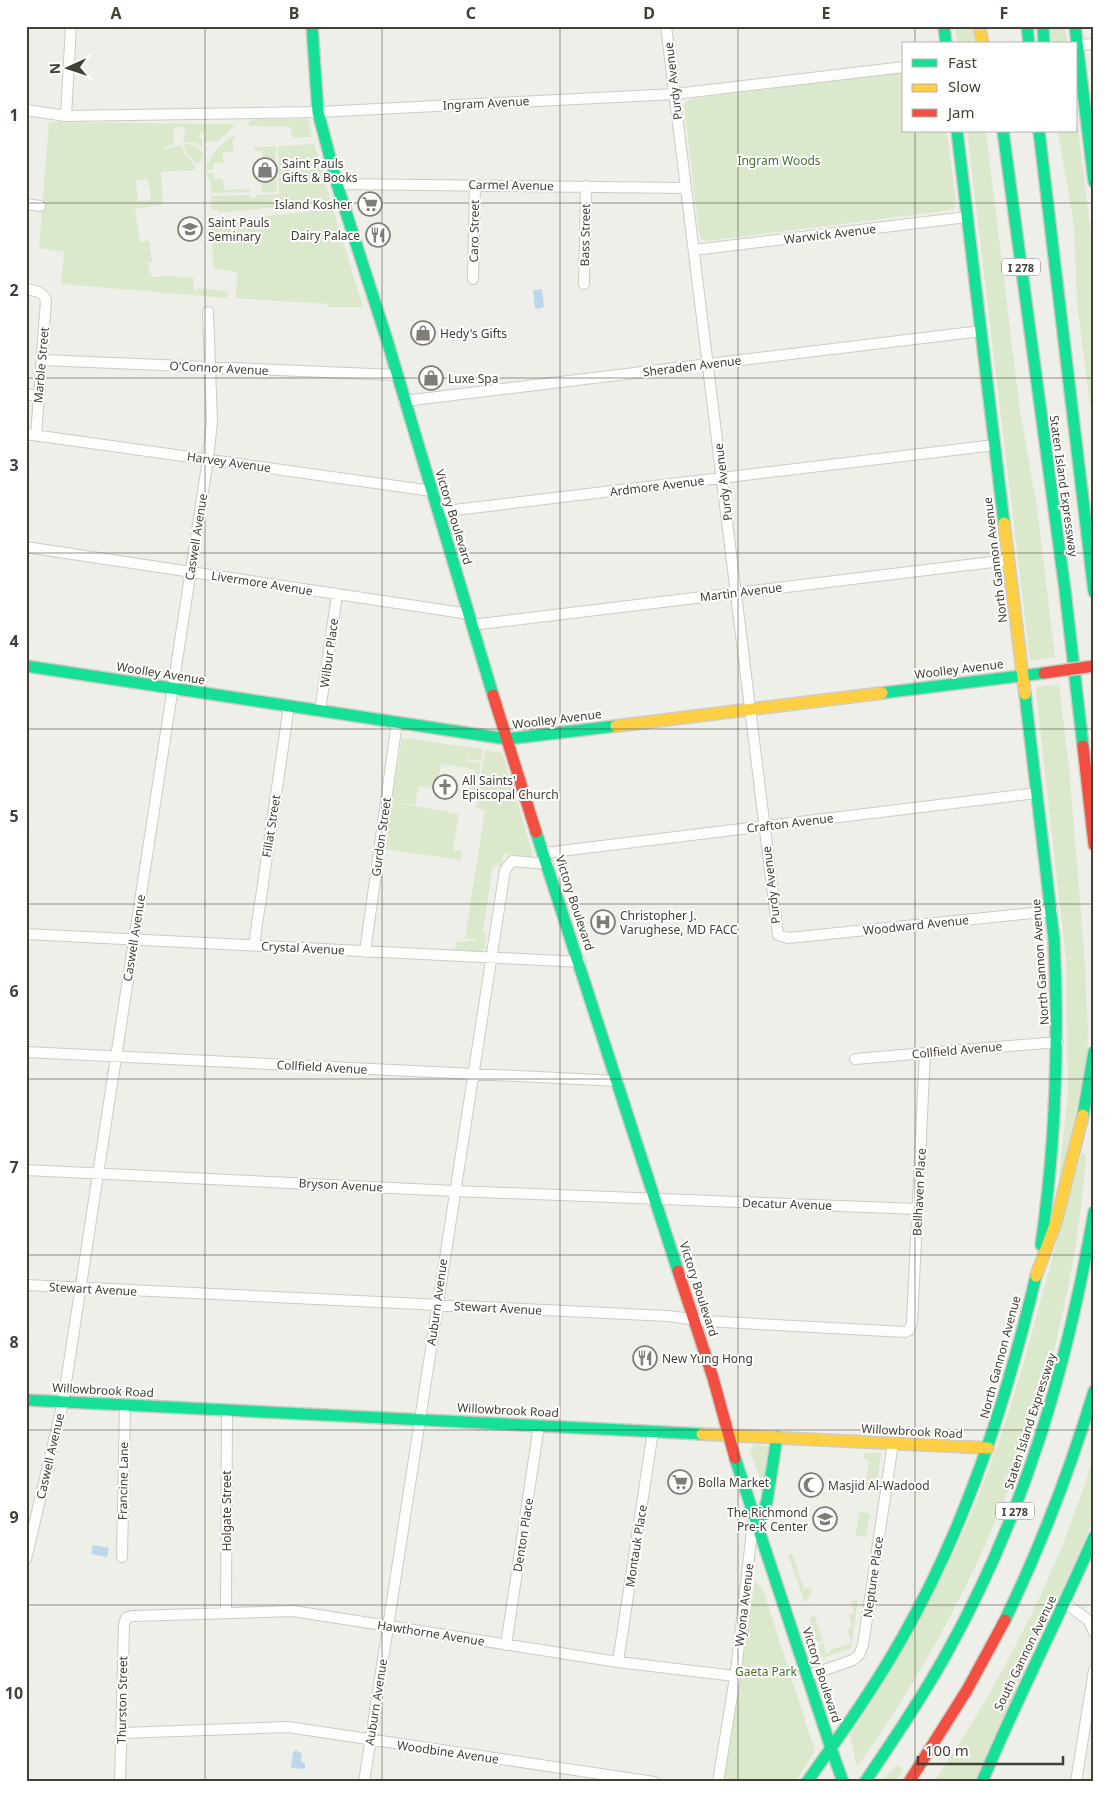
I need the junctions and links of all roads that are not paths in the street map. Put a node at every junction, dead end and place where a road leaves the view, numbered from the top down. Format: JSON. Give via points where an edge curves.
{"nodes":[{"id":1,"x":71,"y":26,"type":"edge"},
{"id":2,"x":312,"y":26,"type":"edge"},
{"id":3,"x":666,"y":26,"type":"edge"},
{"id":4,"x":944,"y":26,"type":"edge"},
{"id":5,"x":980,"y":26,"type":"edge"},
{"id":6,"x":990,"y":26,"type":"edge"},
{"id":7,"x":1026,"y":26,"type":"edge"},
{"id":8,"x":1043,"y":26,"type":"edge"},
{"id":9,"x":1075,"y":26,"type":"edge"},
{"id":10,"x":946,"y":42,"type":"edge"},
{"id":11,"x":983,"y":42,"type":"edge"},
{"id":12,"x":992,"y":42,"type":"edge"},
{"id":13,"x":1029,"y":42,"type":"edge"},
{"id":14,"x":1044,"y":42,"type":"edge"},
{"id":15,"x":1077,"y":42,"type":"edge"},
{"id":16,"x":1094,"y":44,"type":"edge"},
{"id":17,"x":1078,"y":46,"type":"edge"},
{"id":18,"x":1078,"y":54,"type":"edge"},
{"id":19,"x":902,"y":67,"type":"edge"},
{"id":20,"x":675,"y":94,"type":"junction"},
{"id":21,"x":26,"y":110,"type":"edge"},
{"id":22,"x":318,"y":112,"type":"junction"},
{"id":23,"x":66,"y":116,"type":"junction"},
{"id":24,"x":957,"y":132,"type":"edge"},
{"id":25,"x":1003,"y":132,"type":"edge"},
{"id":26,"x":1039,"y":132,"type":"edge"},
{"id":27,"x":1044,"y":132,"type":"edge"},
{"id":28,"x":1044,"y":168,"type":"junction"},
{"id":29,"x":1094,"y":182,"type":"edge"},
{"id":30,"x":337,"y":184,"type":"junction"},
{"id":31,"x":475,"y":184,"type":"junction"},
{"id":32,"x":586,"y":186,"type":"junction"},
{"id":33,"x":685,"y":188,"type":"junction"},
{"id":34,"x":26,"y":204,"type":"edge"},
{"id":35,"x":40,"y":206,"type":"dead end"},
{"id":36,"x":967,"y":217,"type":"junction"},
{"id":37,"x":694,"y":250,"type":"junction"},
{"id":38,"x":473,"y":279,"type":"dead end"},
{"id":39,"x":584,"y":284,"type":"dead end"},
{"id":40,"x":26,"y":289,"type":"edge"},
{"id":41,"x":208,"y":312,"type":"dead end"},
{"id":42,"x":981,"y":331,"type":"junction"},
{"id":43,"x":42,"y":360,"type":"junction"},
{"id":44,"x":708,"y":364,"type":"junction"},
{"id":45,"x":210,"y":368,"type":"junction"},
{"id":46,"x":396,"y":375,"type":"junction"},
{"id":47,"x":26,"y":394,"type":"edge"},
{"id":48,"x":38,"y":396,"type":"junction"},
{"id":49,"x":404,"y":402,"type":"junction"},
{"id":50,"x":31,"y":435,"type":"edge"},
{"id":51,"x":995,"y":445,"type":"junction"},
{"id":52,"x":208,"y":459,"type":"junction"},
{"id":53,"x":722,"y":478,"type":"junction"},
{"id":54,"x":432,"y":492,"type":"junction"},
{"id":55,"x":438,"y":512,"type":"junction"},
{"id":56,"x":26,"y":547,"type":"edge"},
{"id":57,"x":1009,"y":560,"type":"junction"},
{"id":58,"x":191,"y":572,"type":"junction"},
{"id":59,"x":736,"y":592,"type":"junction"},
{"id":60,"x":1094,"y":592,"type":"edge"},
{"id":61,"x":337,"y":594,"type":"junction"},
{"id":62,"x":471,"y":619,"type":"junction"},
{"id":63,"x":26,"y":666,"type":"edge"},
{"id":64,"x":1094,"y":666,"type":"edge"},
{"id":65,"x":1023,"y":676,"type":"junction"},
{"id":66,"x":172,"y":688,"type":"junction"},
{"id":67,"x":289,"y":706,"type":"junction"},
{"id":68,"x":750,"y":709,"type":"junction"},
{"id":69,"x":320,"y":711,"type":"junction"},
{"id":70,"x":397,"y":722,"type":"junction"},
{"id":71,"x":507,"y":739,"type":"junction"},
{"id":72,"x":1037,"y":792,"type":"junction"},
{"id":73,"x":764,"y":826,"type":"junction"},
{"id":74,"x":1094,"y":845,"type":"edge"},
{"id":75,"x":544,"y":853,"type":"junction"},
{"id":76,"x":548,"y":864,"type":"junction"},
{"id":77,"x":1052,"y":911,"type":"junction"},
{"id":78,"x":26,"y":934,"type":"edge"},
{"id":79,"x":781,"y":938,"type":"joint"},
{"id":80,"x":134,"y":939,"type":"junction"},
{"id":81,"x":254,"y":945,"type":"junction"},
{"id":82,"x":365,"y":952,"type":"junction"},
{"id":83,"x":492,"y":959,"type":"junction"},
{"id":84,"x":580,"y":962,"type":"junction"},
{"id":85,"x":1058,"y":1042,"type":"junction"},
{"id":86,"x":26,"y":1052,"type":"edge"},
{"id":87,"x":1094,"y":1052,"type":"edge"},
{"id":88,"x":925,"y":1053,"type":"junction"},
{"id":89,"x":116,"y":1056,"type":"junction"},
{"id":90,"x":855,"y":1060,"type":"dead end"},
{"id":91,"x":472,"y":1075,"type":"junction"},
{"id":92,"x":618,"y":1081,"type":"junction"},
{"id":93,"x":26,"y":1170,"type":"edge"},
{"id":94,"x":98,"y":1173,"type":"junction"},
{"id":95,"x":454,"y":1191,"type":"junction"},
{"id":96,"x":655,"y":1198,"type":"junction"},
{"id":97,"x":918,"y":1209,"type":"junction"},
{"id":98,"x":1094,"y":1212,"type":"edge"},
{"id":99,"x":1036,"y":1276,"type":"junction"},
{"id":100,"x":26,"y":1286,"type":"edge"},
{"id":101,"x":80,"y":1288,"type":"junction"},
{"id":102,"x":436,"y":1306,"type":"junction"},
{"id":103,"x":694,"y":1320,"type":"junction"},
{"id":104,"x":909,"y":1330,"type":"joint"},
{"id":105,"x":1094,"y":1391,"type":"edge"},
{"id":106,"x":26,"y":1400,"type":"edge"},
{"id":107,"x":63,"y":1402,"type":"junction"},
{"id":108,"x":125,"y":1405,"type":"junction"},
{"id":109,"x":227,"y":1410,"type":"junction"},
{"id":110,"x":420,"y":1420,"type":"junction"},
{"id":111,"x":539,"y":1425,"type":"junction"},
{"id":112,"x":653,"y":1431,"type":"junction"},
{"id":113,"x":729,"y":1435,"type":"junction"},
{"id":114,"x":777,"y":1437,"type":"junction"},
{"id":115,"x":893,"y":1443,"type":"junction"},
{"id":116,"x":988,"y":1448,"type":"junction"},
{"id":117,"x":754,"y":1516,"type":"junction"},
{"id":118,"x":758,"y":1528,"type":"junction"},
{"id":119,"x":1094,"y":1537,"type":"edge"},
{"id":120,"x":122,"y":1557,"type":"dead end"},
{"id":121,"x":26,"y":1559,"type":"edge"},
{"id":122,"x":1065,"y":1603,"type":"junction"},
{"id":123,"x":226,"y":1613,"type":"junction"},
{"id":124,"x":126,"y":1618,"type":"joint"},
{"id":125,"x":388,"y":1626,"type":"junction"},
{"id":126,"x":1094,"y":1632,"type":"edge"},
{"id":127,"x":506,"y":1645,"type":"junction"},
{"id":128,"x":618,"y":1662,"type":"junction"},
{"id":129,"x":1094,"y":1670,"type":"edge"},
{"id":130,"x":735,"y":1676,"type":"junction"},
{"id":131,"x":808,"y":1676,"type":"junction"},
{"id":132,"x":122,"y":1733,"type":"junction"},
{"id":133,"x":1089,"y":1733,"type":"edge"},
{"id":134,"x":370,"y":1741,"type":"junction"},
{"id":135,"x":831,"y":1748,"type":"junction"},
{"id":136,"x":120,"y":1782,"type":"edge"},
{"id":137,"x":364,"y":1782,"type":"edge"},
{"id":138,"x":654,"y":1782,"type":"edge"},
{"id":139,"x":718,"y":1782,"type":"edge"},
{"id":140,"x":807,"y":1782,"type":"edge"},
{"id":141,"x":843,"y":1782,"type":"edge"},
{"id":142,"x":865,"y":1782,"type":"edge"},
{"id":143,"x":909,"y":1782,"type":"edge"},
{"id":144,"x":982,"y":1782,"type":"edge"},
{"id":145,"x":1076,"y":1782,"type":"edge"}],
"edges":[{"from":1,"to":23,"type":"street"},
{"from":2,"to":22,"type":"main road","name":"Victory Boulevard"},
{"from":3,"to":20,"type":"street","name":"Purdy Avenue"},
{"from":4,"to":10,"type":"main road"},
{"from":5,"to":11,"type":"main road"},
{"from":6,"to":12,"type":"main road"},
{"from":7,"to":13,"type":"main road"},
{"from":8,"to":14,"type":"main road"},
{"from":9,"to":15,"type":"main road"},
{"from":16,"to":17,"type":"street"},
{"from":18,"to":29,"type":"main road"},
{"from":19,"to":20,"type":"street","name":"Ingram Avenue"},
{"from":20,"to":22,"type":"street","name":"Ingram Avenue"},
{"from":20,"to":33,"type":"street","name":"Purdy Avenue"},
{"from":21,"to":23,"type":"street","name":"Ingram Avenue"},
{"from":22,"to":23,"type":"street","name":"Ingram Avenue"},
{"from":22,"to":30,"type":"main road","name":"Victory Boulevard"},
{"from":24,"to":36,"type":"main road","name":"North Gannon Avenue"},
{"from":25,"to":74,"type":"main road","name":"Staten Island Expressway","number":"I 278","via":[[1065,590]]},
{"from":26,"to":28,"type":"main road","name":"Staten Island Expressway","number":"I 278"},
{"from":27,"to":28,"type":"main road"},
{"from":28,"to":60,"type":"main road","name":"Staten Island Expressway","number":"I 278"},
{"from":30,"to":31,"type":"street","name":"Carmel Avenue"},
{"from":30,"to":46,"type":"main road","name":"Victory Boulevard"},
{"from":31,"to":32,"type":"street","name":"Carmel Avenue"},
{"from":31,"to":38,"type":"street","name":"Caro Street"},
{"from":32,"to":33,"type":"street","name":"Carmel Avenue"},
{"from":32,"to":39,"type":"street","name":"Bass Street"},
{"from":33,"to":37,"type":"street","name":"Purdy Avenue"},
{"from":34,"to":35,"type":"street"},
{"from":36,"to":37,"type":"street","name":"Warwick Avenue"},
{"from":36,"to":42,"type":"main road","name":"North Gannon Avenue"},
{"from":37,"to":44,"type":"street","name":"Purdy Avenue"},
{"from":40,"to":43,"type":"street","name":"Marble Street","via":[[44,294],[46,300]]},
{"from":41,"to":45,"type":"street","name":"Caswell Avenue"},
{"from":42,"to":44,"type":"street","name":"Sheraden Avenue"},
{"from":42,"to":51,"type":"main road","name":"North Gannon Avenue"},
{"from":43,"to":45,"type":"street","name":"O'Connor Avenue"},
{"from":43,"to":48,"type":"street","name":"Marble Street"},
{"from":44,"to":49,"type":"street","name":"Sheraden Avenue"},
{"from":44,"to":53,"type":"street","name":"Purdy Avenue"},
{"from":45,"to":46,"type":"street","name":"O'Connor Avenue"},
{"from":45,"to":52,"type":"street","name":"Caswell Avenue","via":[[212,421]]},
{"from":46,"to":49,"type":"main road","name":"Victory Boulevard"},
{"from":47,"to":48,"type":"street"},
{"from":48,"to":50,"type":"street","name":"Marble Street"},
{"from":49,"to":54,"type":"main road","name":"Victory Boulevard"},
{"from":50,"to":52,"type":"street","name":"Harvey Avenue"},
{"from":51,"to":53,"type":"street","name":"Ardmore Avenue"},
{"from":51,"to":57,"type":"main road","name":"North Gannon Avenue"},
{"from":52,"to":54,"type":"street","name":"Harvey Avenue"},
{"from":52,"to":58,"type":"street","name":"Caswell Avenue"},
{"from":53,"to":55,"type":"street","name":"Ardmore Avenue"},
{"from":53,"to":59,"type":"street","name":"Purdy Avenue"},
{"from":54,"to":55,"type":"main road","name":"Victory Boulevard"},
{"from":55,"to":62,"type":"main road","name":"Victory Boulevard"},
{"from":56,"to":58,"type":"street","name":"Livermore Avenue"},
{"from":57,"to":59,"type":"street","name":"Martin Avenue"},
{"from":57,"to":65,"type":"main road","name":"North Gannon Avenue"},
{"from":58,"to":61,"type":"street","name":"Livermore Avenue"},
{"from":58,"to":66,"type":"street","name":"Caswell Avenue"},
{"from":59,"to":62,"type":"street","name":"Martin Avenue"},
{"from":59,"to":68,"type":"street","name":"Purdy Avenue"},
{"from":61,"to":62,"type":"street","name":"Livermore Avenue"},
{"from":61,"to":69,"type":"street","name":"Wilbur Place"},
{"from":62,"to":71,"type":"main road","name":"Victory Boulevard"},
{"from":63,"to":66,"type":"main road","name":"Woolley Avenue"},
{"from":64,"to":65,"type":"main road","name":"Woolley Avenue","bridge":true},
{"from":65,"to":68,"type":"main road","name":"Woolley Avenue"},
{"from":65,"to":72,"type":"main road","name":"North Gannon Avenue"},
{"from":66,"to":67,"type":"main road","name":"Woolley Avenue"},
{"from":66,"to":80,"type":"street","name":"Caswell Avenue"},
{"from":67,"to":69,"type":"main road","name":"Woolley Avenue"},
{"from":67,"to":81,"type":"street","name":"Fillat Street"},
{"from":68,"to":71,"type":"main road","name":"Woolley Avenue"},
{"from":68,"to":73,"type":"street","name":"Purdy Avenue"},
{"from":69,"to":70,"type":"main road","name":"Woolley Avenue"},
{"from":70,"to":71,"type":"main road","name":"Woolley Avenue"},
{"from":70,"to":82,"type":"street","name":"Gurdon Street"},
{"from":71,"to":75,"type":"main road","name":"Victory Boulevard"},
{"from":72,"to":73,"type":"street","name":"Crafton Avenue"},
{"from":72,"to":77,"type":"main road","name":"North Gannon Avenue"},
{"from":73,"to":75,"type":"street","name":"Crafton Avenue"},
{"from":73,"to":79,"type":"street","name":"Purdy Avenue","via":[[776,930]]},
{"from":75,"to":76,"type":"main road","name":"Victory Boulevard"},
{"from":76,"to":83,"type":"street","name":"Auburn Avenue","via":[[512,861],[504,870]]},
{"from":76,"to":84,"type":"main road","name":"Victory Boulevard"},
{"from":77,"to":79,"type":"street","name":"Woodward Avenue"},
{"from":77,"to":85,"type":"main road","name":"North Gannon Avenue"},
{"from":78,"to":80,"type":"street","name":"Crystal Avenue"},
{"from":80,"to":81,"type":"street","name":"Crystal Avenue"},
{"from":80,"to":89,"type":"street","name":"Caswell Avenue"},
{"from":81,"to":82,"type":"street","name":"Crystal Avenue"},
{"from":82,"to":83,"type":"street","name":"Crystal Avenue"},
{"from":83,"to":84,"type":"street","name":"Crystal Avenue"},
{"from":83,"to":91,"type":"street","name":"Auburn Avenue"},
{"from":84,"to":92,"type":"main road","name":"Victory Boulevard"},
{"from":85,"to":88,"type":"street","name":"Collfield Avenue"},
{"from":85,"to":99,"type":"main road","name":"North Gannon Avenue","via":[[1052,1170]]},
{"from":86,"to":89,"type":"street","name":"Collfield Avenue"},
{"from":87,"to":99,"type":"main road","via":[[1088,1096],[1058,1212]]},
{"from":88,"to":90,"type":"street","name":"Collfield Avenue"},
{"from":88,"to":97,"type":"street","name":"Bellhaven Place"},
{"from":89,"to":91,"type":"street","name":"Collfield Avenue"},
{"from":89,"to":94,"type":"street","name":"Caswell Avenue"},
{"from":91,"to":92,"type":"street","name":"Collfield Avenue"},
{"from":91,"to":95,"type":"street","name":"Auburn Avenue"},
{"from":92,"to":96,"type":"main road","name":"Victory Boulevard"},
{"from":93,"to":94,"type":"street","name":"Bryson Avenue"},
{"from":94,"to":95,"type":"street","name":"Bryson Avenue"},
{"from":94,"to":101,"type":"street","name":"Caswell Avenue"},
{"from":95,"to":96,"type":"street","name":"Bryson Avenue"},
{"from":95,"to":102,"type":"street","name":"Auburn Avenue"},
{"from":96,"to":97,"type":"street","name":"Decatur Avenue"},
{"from":96,"to":103,"type":"main road","name":"Victory Boulevard"},
{"from":97,"to":104,"type":"street","name":"Bellhaven Place"},
{"from":98,"to":142,"type":"main road","name":"Staten Island Expressway","number":"I 278","via":[[1064,1364],[1013,1514],[954,1641],[919,1702]]},
{"from":99,"to":116,"type":"main road","name":"North Gannon Avenue","via":[[1011,1378]]},
{"from":100,"to":101,"type":"street","name":"Stewart Avenue"},
{"from":101,"to":102,"type":"street","name":"Stewart Avenue"},
{"from":101,"to":107,"type":"street","name":"Caswell Avenue"},
{"from":102,"to":103,"type":"street","name":"Stewart Avenue","via":[[668,1316]]},
{"from":102,"to":110,"type":"street","name":"Auburn Avenue"},
{"from":103,"to":104,"type":"street","name":"Stewart Avenue"},
{"from":103,"to":113,"type":"main road","name":"Victory Boulevard"},
{"from":105,"to":143,"type":"main road","number":"I 278","via":[[1054,1511],[1012,1607],[963,1700]]},
{"from":106,"to":107,"type":"main road","name":"Willowbrook Road"},
{"from":107,"to":108,"type":"main road","name":"Willowbrook Road"},
{"from":107,"to":121,"type":"street","name":"Caswell Avenue"},
{"from":108,"to":109,"type":"main road","name":"Willowbrook Road"},
{"from":108,"to":120,"type":"street","name":"Francine Lane"},
{"from":109,"to":110,"type":"main road","name":"Willowbrook Road"},
{"from":109,"to":123,"type":"street","name":"Holgate Street"},
{"from":110,"to":111,"type":"main road","name":"Willowbrook Road"},
{"from":110,"to":125,"type":"street","name":"Auburn Avenue"},
{"from":111,"to":112,"type":"main road","name":"Willowbrook Road"},
{"from":111,"to":127,"type":"street","name":"Denton Place"},
{"from":112,"to":113,"type":"main road","name":"Willowbrook Road"},
{"from":112,"to":128,"type":"street","name":"Montauk Place"},
{"from":113,"to":114,"type":"main road","name":"Willowbrook Road"},
{"from":113,"to":117,"type":"main road","name":"Victory Boulevard"},
{"from":114,"to":115,"type":"main road","name":"Willowbrook Road"},
{"from":114,"to":118,"type":"main road","via":[[767,1501]]},
{"from":115,"to":116,"type":"main road","name":"Willowbrook Road"},
{"from":115,"to":131,"type":"street","name":"Neptune Place","via":[[863,1645],[853,1660]]},
{"from":116,"to":135,"type":"main road","name":"North Gannon Avenue","via":[[953,1536],[910,1624],[872,1689]]},
{"from":117,"to":118,"type":"main road","name":"Victory Boulevard"},
{"from":117,"to":130,"type":"street","name":"Wyona Avenue"},
{"from":118,"to":131,"type":"main road","name":"Victory Boulevard"},
{"from":119,"to":122,"type":"main road","name":"South Gannon Avenue"},
{"from":122,"to":126,"type":"street","via":[[1088,1620]]},
{"from":122,"to":144,"type":"main road","name":"South Gannon Avenue","via":[[1006,1722]]},
{"from":123,"to":124,"type":"street","name":"Hawthorne Avenue"},
{"from":123,"to":125,"type":"street","name":"Hawthorne Avenue","via":[[293,1611]]},
{"from":124,"to":132,"type":"street","name":"Thurston Street"},
{"from":125,"to":127,"type":"street","name":"Hawthorne Avenue"},
{"from":125,"to":134,"type":"street","name":"Auburn Avenue"},
{"from":127,"to":128,"type":"street","name":"Hawthorne Avenue"},
{"from":128,"to":130,"type":"street","name":"Hawthorne Avenue"},
{"from":129,"to":133,"type":"street"},
{"from":130,"to":139,"type":"street","name":"Wyona Avenue"},
{"from":131,"to":135,"type":"main road","name":"Victory Boulevard"},
{"from":132,"to":134,"type":"street","name":"Woodbine Avenue","via":[[288,1727]]},
{"from":132,"to":136,"type":"street","name":"Thurston Street"},
{"from":133,"to":145,"type":"street"},
{"from":134,"to":137,"type":"street","name":"Auburn Avenue"},
{"from":134,"to":138,"type":"street","name":"Woodbine Avenue"},
{"from":135,"to":140,"type":"main road","name":"North Gannon Avenue"},
{"from":135,"to":141,"type":"main road","name":"Victory Boulevard"}]}
